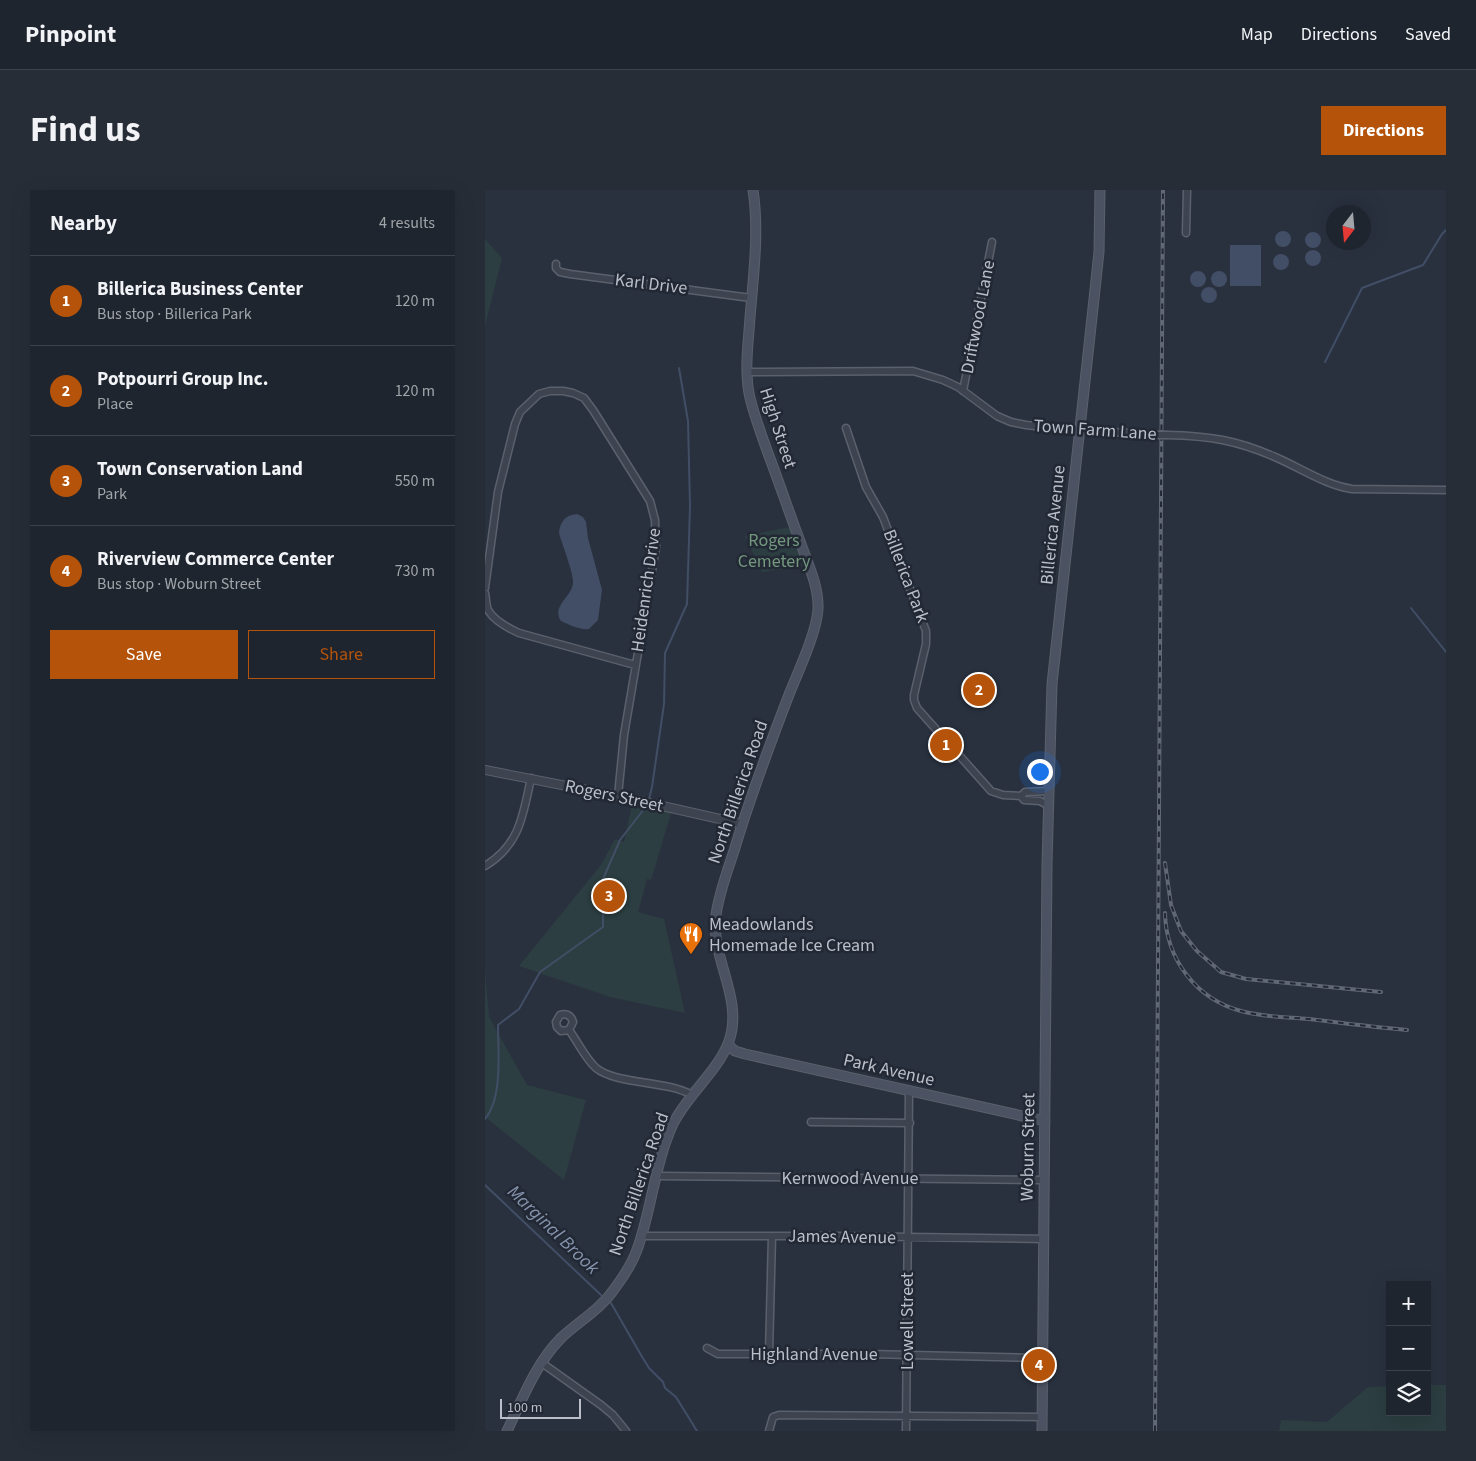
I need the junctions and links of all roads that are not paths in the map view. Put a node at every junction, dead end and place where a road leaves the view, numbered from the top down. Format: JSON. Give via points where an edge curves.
{"nodes":[{"id":1,"x":753,"y":190,"type":"edge"},
{"id":2,"x":1100,"y":190,"type":"edge"},
{"id":3,"x":1187,"y":190,"type":"edge"},
{"id":4,"x":1186,"y":233,"type":"dead end"},
{"id":5,"x":992,"y":242,"type":"dead end"},
{"id":6,"x":556,"y":264,"type":"dead end"},
{"id":7,"x":751,"y":298,"type":"junction"},
{"id":8,"x":747,"y":372,"type":"junction"},
{"id":9,"x":963,"y":391,"type":"junction"},
{"id":10,"x":846,"y":428,"type":"dead end"},
{"id":11,"x":1080,"y":430,"type":"junction"},
{"id":12,"x":1446,"y":490,"type":"edge"},
{"id":13,"x":485,"y":588,"type":"edge"},
{"id":14,"x":485,"y":593,"type":"edge"},
{"id":15,"x":818,"y":609,"type":"joint"},
{"id":16,"x":635,"y":665,"type":"junction"},
{"id":17,"x":485,"y":770,"type":"edge"},
{"id":18,"x":531,"y":778,"type":"junction"},
{"id":19,"x":1049,"y":791,"type":"junction"},
{"id":20,"x":618,"y":796,"type":"junction"},
{"id":21,"x":1021,"y":796,"type":"junction"},
{"id":22,"x":1049,"y":806,"type":"junction"},
{"id":23,"x":742,"y":824,"type":"junction"},
{"id":24,"x":1047,"y":864,"type":"joint"},
{"id":25,"x":485,"y":866,"type":"edge"},
{"id":26,"x":569,"y":1030,"type":"dead end"},
{"id":27,"x":728,"y":1045,"type":"junction"},
{"id":28,"x":909,"y":1091,"type":"junction"},
{"id":29,"x":692,"y":1095,"type":"junction"},
{"id":30,"x":1045,"y":1121,"type":"junction"},
{"id":31,"x":811,"y":1122,"type":"dead end"},
{"id":32,"x":910,"y":1123,"type":"junction"},
{"id":33,"x":656,"y":1176,"type":"junction"},
{"id":34,"x":909,"y":1178,"type":"junction"},
{"id":35,"x":1044,"y":1180,"type":"junction"},
{"id":36,"x":641,"y":1236,"type":"junction"},
{"id":37,"x":773,"y":1236,"type":"junction"},
{"id":38,"x":908,"y":1238,"type":"junction"},
{"id":39,"x":1044,"y":1239,"type":"junction"},
{"id":40,"x":707,"y":1348,"type":"dead end"},
{"id":41,"x":769,"y":1354,"type":"junction"},
{"id":42,"x":907,"y":1355,"type":"junction"},
{"id":43,"x":1043,"y":1358,"type":"junction"},
{"id":44,"x":541,"y":1363,"type":"junction"},
{"id":45,"x":906,"y":1416,"type":"junction"},
{"id":46,"x":1042,"y":1417,"type":"junction"},
{"id":47,"x":507,"y":1431,"type":"edge"},
{"id":48,"x":626,"y":1431,"type":"edge"},
{"id":49,"x":769,"y":1431,"type":"edge"},
{"id":50,"x":906,"y":1431,"type":"edge"},
{"id":51,"x":1042,"y":1431,"type":"edge"}],
"edges":[{"from":1,"to":7,"type":"main road","name":"High Street","via":[[756,231]]},
{"from":2,"to":11,"type":"main road","name":"Billerica Avenue","via":[[1099,252]]},
{"from":3,"to":4,"type":"street"},
{"from":5,"to":9,"type":"street","name":"Driftwood Lane"},
{"from":6,"to":7,"type":"street","name":"Karl Drive","via":[[560,272],[570,274]]},
{"from":7,"to":8,"type":"main road","name":"High Street"},
{"from":8,"to":9,"type":"street","name":"Town Farm Lane","via":[[913,371],[943,380]]},
{"from":8,"to":15,"type":"main road","name":"High Street","via":[[753,409],[809,566]]},
{"from":9,"to":11,"type":"street","name":"Town Farm Lane","via":[[997,416],[1011,422]]},
{"from":10,"to":21,"type":"street","name":"Billerica Park","via":[[866,487],[883,517],[926,631],[914,695],[917,708],[986,787],[1003,795]]},
{"from":11,"to":12,"type":"street","name":"Town Farm Lane","bridge":true,"via":[[1211,437],[1275,457],[1337,487]]},
{"from":11,"to":19,"type":"main road","name":"Billerica Avenue","via":[[1052,684]]},
{"from":13,"to":16,"type":"street","name":"Heidenrich Drive","via":[[498,492],[520,412],[539,394],[551,391],[584,398],[650,501],[655,520],[656,547]]},
{"from":14,"to":16,"type":"street","name":"Heidenrich Drive","via":[[488,610],[504,626]]},
{"from":15,"to":23,"type":"main road","name":"North Billerica Road"},
{"from":16,"to":20,"type":"street","name":"Heidenrich Drive"},
{"from":17,"to":18,"type":"street","name":"Rogers Street"},
{"from":18,"to":20,"type":"street","name":"Rogers Street"},
{"from":18,"to":25,"type":"street","via":[[517,833],[503,853]]},
{"from":19,"to":21,"type":"street","name":"Billerica Park","via":[[1025,792]]},
{"from":19,"to":22,"type":"main road","name":"Billerica Avenue"},
{"from":20,"to":23,"type":"street","name":"Rogers Street"},
{"from":21,"to":22,"type":"street","name":"Billerica Park","via":[[1024,800],[1040,801]]},
{"from":22,"to":24,"type":"main road","name":"Billerica Avenue"},
{"from":23,"to":27,"type":"main road","name":"North Billerica Road","via":[[716,918],[717,943],[733,1006]]},
{"from":24,"to":30,"type":"main road","name":"Woburn Street"},
{"from":26,"to":29,"type":"street","via":[[602,1072],[675,1088]]},
{"from":27,"to":28,"type":"main road","name":"Park Avenue","via":[[745,1054]]},
{"from":27,"to":29,"type":"main road","name":"North Billerica Road"},
{"from":28,"to":30,"type":"main road","name":"Park Avenue"},
{"from":28,"to":32,"type":"street","name":"Lowell Street"},
{"from":29,"to":33,"type":"main road","name":"North Billerica Road","via":[[672,1127]]},
{"from":30,"to":35,"type":"main road","name":"Woburn Street"},
{"from":31,"to":32,"type":"street"},
{"from":32,"to":34,"type":"street","name":"Lowell Street"},
{"from":33,"to":34,"type":"street","name":"Kernwood Avenue"},
{"from":33,"to":36,"type":"main road","name":"North Billerica Road"},
{"from":34,"to":35,"type":"street","name":"Kernwood Avenue"},
{"from":34,"to":38,"type":"street","name":"Lowell Street"},
{"from":35,"to":39,"type":"main road","name":"Woburn Street"},
{"from":36,"to":37,"type":"street","name":"James Avenue"},
{"from":36,"to":44,"type":"main road","name":"North Billerica Road","via":[[633,1259],[614,1290],[594,1312],[562,1338]]},
{"from":37,"to":38,"type":"street","name":"James Avenue"},
{"from":37,"to":41,"type":"street"},
{"from":38,"to":39,"type":"street","name":"James Avenue"},
{"from":38,"to":42,"type":"street","name":"Lowell Street"},
{"from":39,"to":43,"type":"main road","name":"Woburn Street"},
{"from":40,"to":41,"type":"street","name":"Highland Avenue","via":[[719,1354]]},
{"from":41,"to":42,"type":"street","name":"Highland Avenue"},
{"from":42,"to":43,"type":"street","name":"Highland Avenue"},
{"from":42,"to":45,"type":"street","name":"Lowell Street"},
{"from":43,"to":46,"type":"main road","name":"Woburn Street"},
{"from":44,"to":47,"type":"main road","name":"North Billerica Road"},
{"from":44,"to":48,"type":"street","via":[[601,1405]]},
{"from":45,"to":46,"type":"street"},
{"from":45,"to":49,"type":"street","via":[[779,1415],[773,1418]]},
{"from":45,"to":50,"type":"street","name":"Lowell Street"},
{"from":46,"to":51,"type":"main road","name":"Woburn Street"}]}
